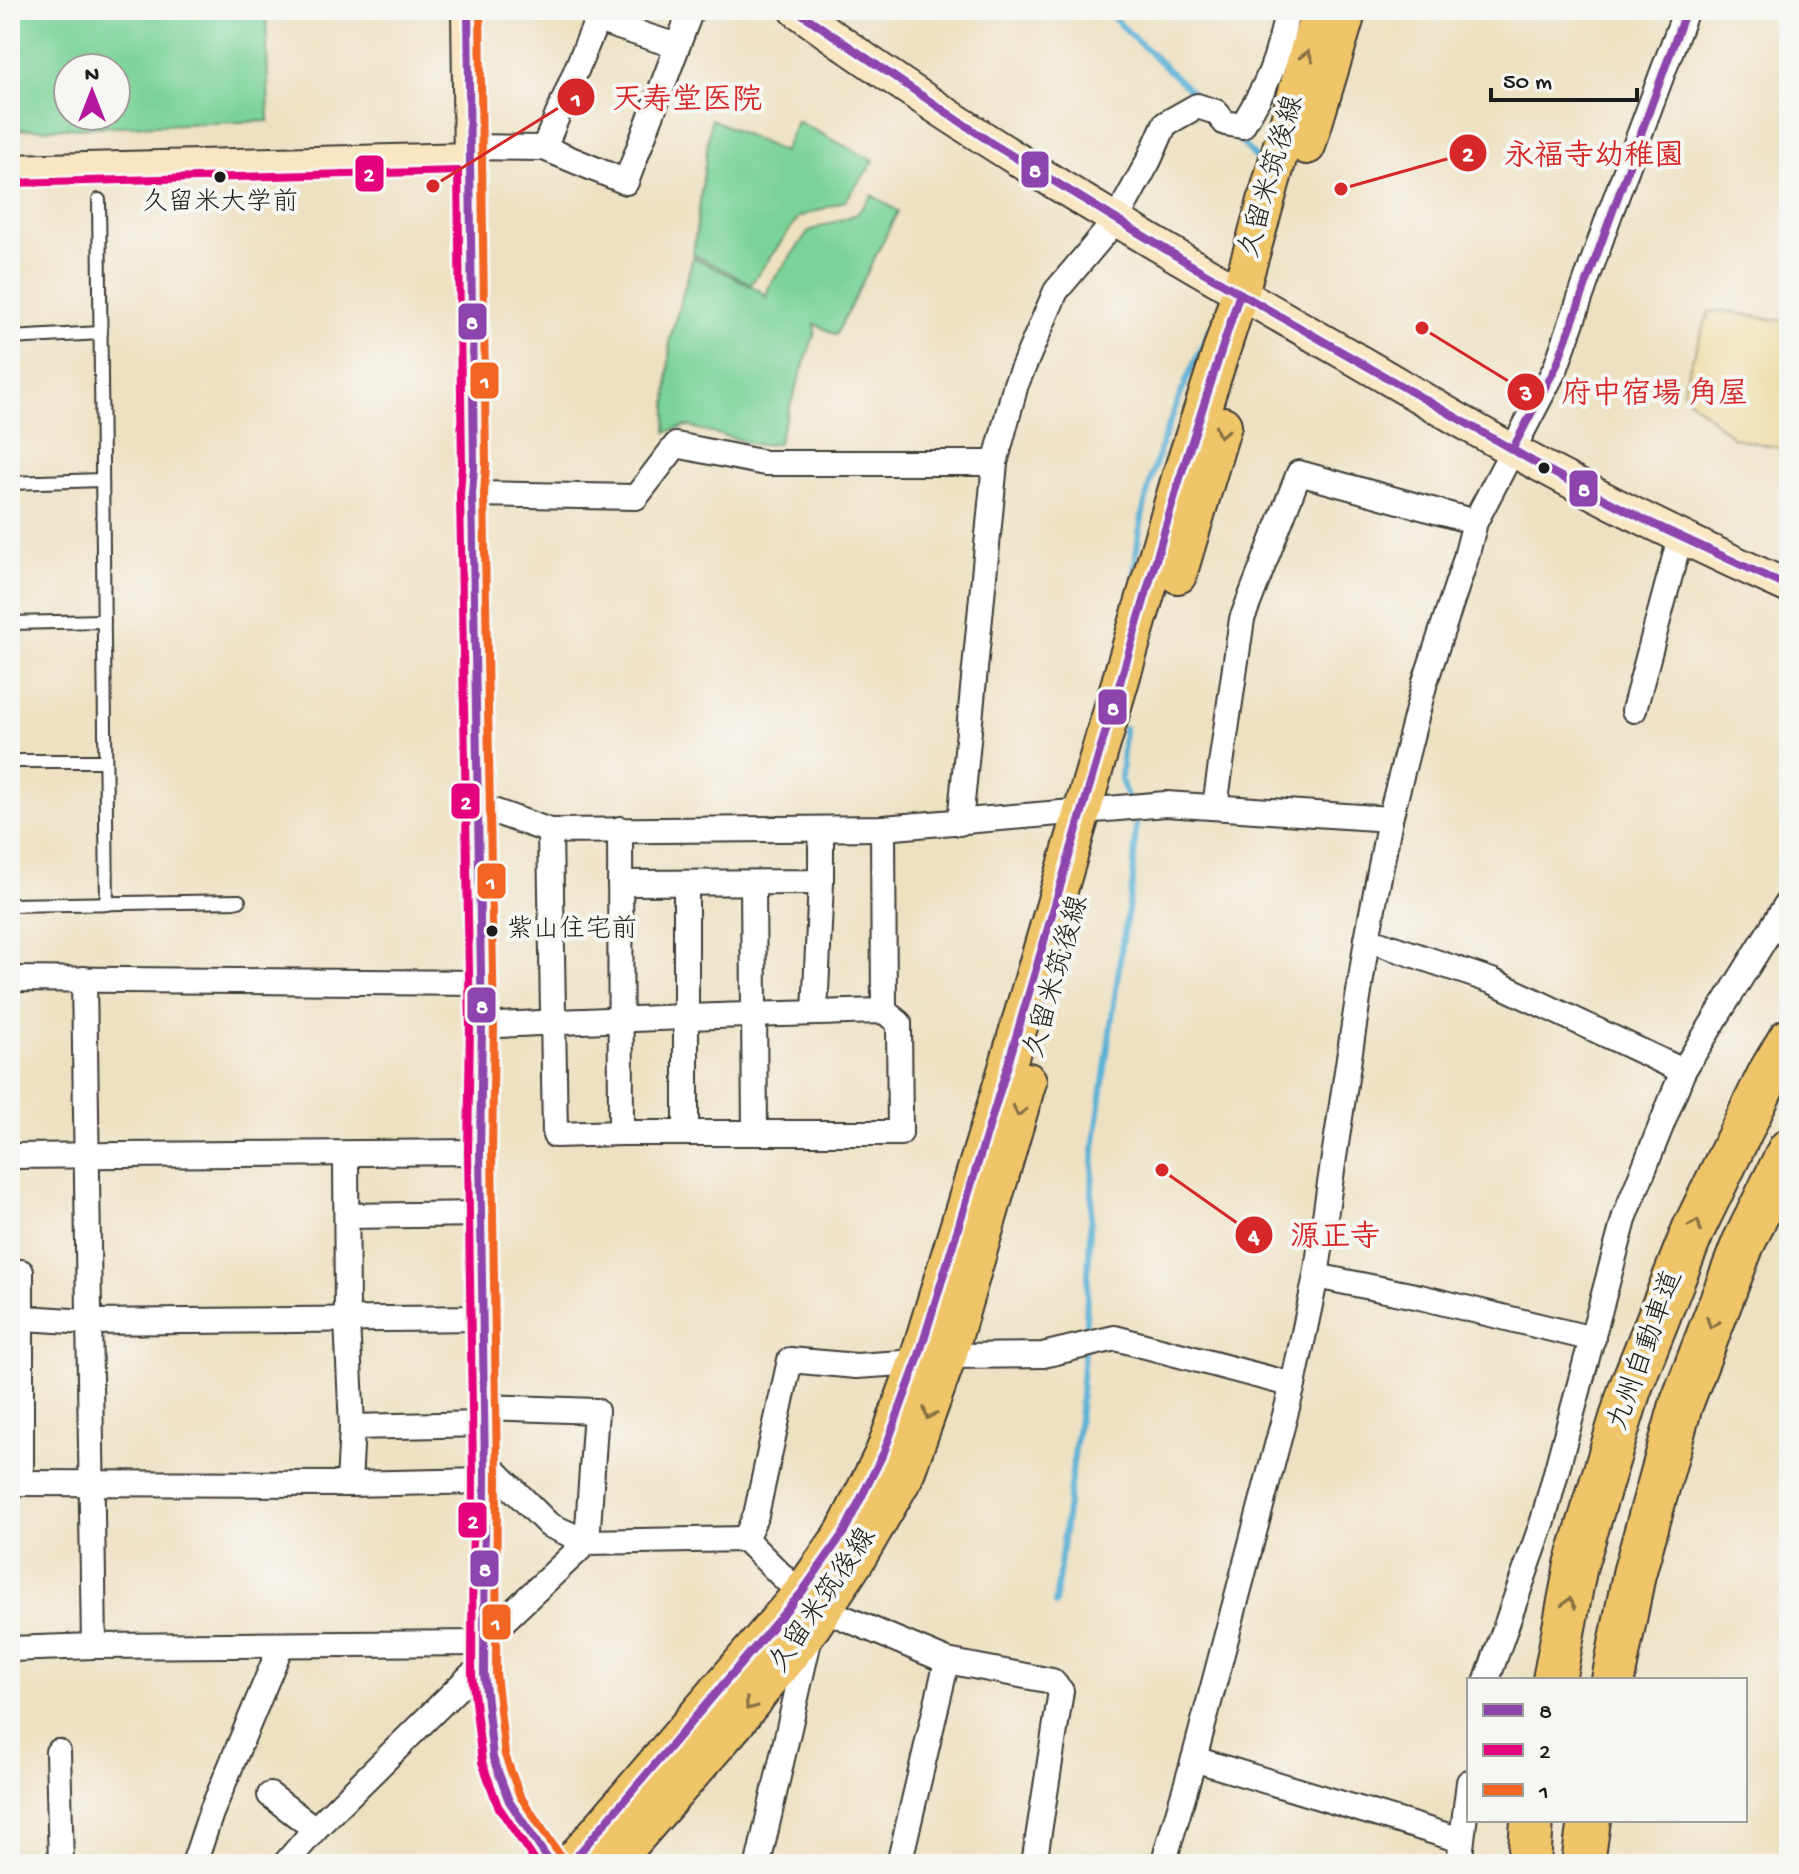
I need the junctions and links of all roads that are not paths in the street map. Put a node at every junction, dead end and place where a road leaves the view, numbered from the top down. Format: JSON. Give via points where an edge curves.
{"nodes":[{"id":1,"x":468,"y":10,"type":"edge"},
{"id":2,"x":691,"y":10,"type":"edge"},
{"id":3,"x":796,"y":10,"type":"edge"},
{"id":4,"x":1287,"y":10,"type":"edge"},
{"id":5,"x":1320,"y":10,"type":"edge"},
{"id":6,"x":1348,"y":10,"type":"edge"},
{"id":7,"x":1686,"y":10,"type":"edge"},
{"id":8,"x":677,"y":46,"type":"junction"},
{"id":9,"x":544,"y":148,"type":"junction"},
{"id":10,"x":470,"y":153,"type":"junction"},
{"id":11,"x":10,"y":171,"type":"edge"},
{"id":12,"x":99,"y":200,"type":"dead end"},
{"id":13,"x":1116,"y":220,"type":"junction"},
{"id":14,"x":1250,"y":299,"type":"junction"},
{"id":15,"x":101,"y":333,"type":"junction"},
{"id":16,"x":10,"y":338,"type":"edge"},
{"id":17,"x":1512,"y":450,"type":"junction"},
{"id":18,"x":995,"y":463,"type":"junction"},
{"id":19,"x":102,"y":480,"type":"junction"},
{"id":20,"x":10,"y":483,"type":"edge"},
{"id":21,"x":472,"y":494,"type":"junction"},
{"id":22,"x":1475,"y":522,"type":"junction"},
{"id":23,"x":1680,"y":538,"type":"junction"},
{"id":24,"x":1789,"y":587,"type":"edge"},
{"id":25,"x":104,"y":621,"type":"junction"},
{"id":26,"x":10,"y":623,"type":"edge"},
{"id":27,"x":1634,"y":710,"type":"dead end"},
{"id":28,"x":10,"y":761,"type":"edge"},
{"id":29,"x":105,"y":761,"type":"junction"},
{"id":30,"x":479,"y":806,"type":"junction"},
{"id":31,"x":1215,"y":806,"type":"junction"},
{"id":32,"x":1095,"y":809,"type":"junction"},
{"id":33,"x":1390,"y":819,"type":"junction"},
{"id":34,"x":960,"y":823,"type":"junction"},
{"id":35,"x":883,"y":828,"type":"junction"},
{"id":36,"x":620,"y":829,"type":"junction"},
{"id":37,"x":821,"y":829,"type":"junction"},
{"id":38,"x":550,"y":831,"type":"junction"},
{"id":39,"x":821,"y":882,"type":"junction"},
{"id":40,"x":620,"y":883,"type":"junction"},
{"id":41,"x":686,"y":883,"type":"junction"},
{"id":42,"x":753,"y":883,"type":"junction"},
{"id":43,"x":1789,"y":900,"type":"edge"},
{"id":44,"x":239,"y":901,"type":"dead end"},
{"id":45,"x":107,"y":904,"type":"junction"},
{"id":46,"x":10,"y":905,"type":"edge"},
{"id":47,"x":1367,"y":939,"type":"junction"},
{"id":48,"x":10,"y":979,"type":"edge"},
{"id":49,"x":84,"y":979,"type":"junction"},
{"id":50,"x":482,"y":983,"type":"junction"},
{"id":51,"x":884,"y":1011,"type":"junction"},
{"id":52,"x":815,"y":1013,"type":"junction"},
{"id":53,"x":754,"y":1014,"type":"junction"},
{"id":54,"x":686,"y":1017,"type":"junction"},
{"id":55,"x":620,"y":1019,"type":"junction"},
{"id":56,"x":554,"y":1022,"type":"junction"},
{"id":57,"x":482,"y":1026,"type":"junction"},
{"id":58,"x":1789,"y":1040,"type":"edge"},
{"id":59,"x":1683,"y":1071,"type":"junction"},
{"id":60,"x":621,"y":1133,"type":"junction"},
{"id":61,"x":686,"y":1133,"type":"junction"},
{"id":62,"x":755,"y":1133,"type":"junction"},
{"id":63,"x":1789,"y":1150,"type":"edge"},
{"id":64,"x":480,"y":1152,"type":"junction"},
{"id":65,"x":84,"y":1155,"type":"junction"},
{"id":66,"x":346,"y":1155,"type":"junction"},
{"id":67,"x":10,"y":1156,"type":"edge"},
{"id":68,"x":481,"y":1214,"type":"junction"},
{"id":69,"x":347,"y":1216,"type":"junction"},
{"id":70,"x":21,"y":1272,"type":"dead end"},
{"id":71,"x":1316,"y":1276,"type":"junction"},
{"id":72,"x":16,"y":1317,"type":"edge"},
{"id":73,"x":484,"y":1318,"type":"junction"},
{"id":74,"x":347,"y":1320,"type":"junction"},
{"id":75,"x":87,"y":1322,"type":"junction"},
{"id":76,"x":1593,"y":1339,"type":"junction"},
{"id":77,"x":932,"y":1359,"type":"junction"},
{"id":78,"x":1293,"y":1385,"type":"junction"},
{"id":79,"x":484,"y":1416,"type":"junction"},
{"id":80,"x":352,"y":1427,"type":"junction"},
{"id":81,"x":485,"y":1477,"type":"junction"},
{"id":82,"x":15,"y":1482,"type":"edge"},
{"id":83,"x":93,"y":1482,"type":"junction"},
{"id":84,"x":349,"y":1484,"type":"junction"},
{"id":85,"x":745,"y":1539,"type":"junction"},
{"id":86,"x":587,"y":1542,"type":"junction"},
{"id":87,"x":813,"y":1609,"type":"junction"},
{"id":88,"x":278,"y":1645,"type":"junction"},
{"id":89,"x":94,"y":1646,"type":"junction"},
{"id":90,"x":484,"y":1648,"type":"junction"},
{"id":91,"x":10,"y":1649,"type":"edge"},
{"id":92,"x":947,"y":1661,"type":"junction"},
{"id":93,"x":1488,"y":1678,"type":"edge"},
{"id":94,"x":1554,"y":1678,"type":"edge"},
{"id":95,"x":1613,"y":1678,"type":"edge"},
{"id":96,"x":58,"y":1752,"type":"dead end"},
{"id":97,"x":1194,"y":1759,"type":"junction"},
{"id":98,"x":270,"y":1795,"type":"dead end"},
{"id":99,"x":1467,"y":1798,"type":"edge"},
{"id":100,"x":1532,"y":1822,"type":"edge"},
{"id":101,"x":1589,"y":1822,"type":"edge"},
{"id":102,"x":315,"y":1829,"type":"junction"},
{"id":103,"x":1460,"y":1852,"type":"edge"},
{"id":104,"x":61,"y":1864,"type":"edge"},
{"id":105,"x":194,"y":1864,"type":"edge"},
{"id":106,"x":285,"y":1864,"type":"edge"},
{"id":107,"x":551,"y":1864,"type":"edge"},
{"id":108,"x":570,"y":1864,"type":"edge"},
{"id":109,"x":613,"y":1864,"type":"edge"},
{"id":110,"x":758,"y":1864,"type":"edge"},
{"id":111,"x":899,"y":1864,"type":"edge"},
{"id":112,"x":1034,"y":1864,"type":"edge"},
{"id":113,"x":1163,"y":1864,"type":"edge"},
{"id":114,"x":1529,"y":1864,"type":"edge"},
{"id":115,"x":1583,"y":1864,"type":"edge"}],
"edges":[{"from":1,"to":10,"type":"main road"},
{"from":2,"to":8,"type":"street"},
{"from":3,"to":13,"type":"main road","via":[[872,66]]},
{"from":4,"to":13,"type":"street","via":[[1268,83],[1242,126],[1225,123],[1216,112],[1197,106],[1165,124]]},
{"from":14,"to":5,"type":"main road","name":"久留米筑後線","one_way":true},
{"from":6,"to":14,"type":"main road","name":"久留米筑後線"},
{"from":7,"to":17,"type":"street","via":[[1556,367]]},
{"from":8,"to":9,"type":"street","via":[[597,20]]},
{"from":8,"to":9,"type":"street","via":[[626,182]]},
{"from":9,"to":10,"type":"street"},
{"from":10,"to":11,"type":"main road"},
{"from":10,"to":21,"type":"main road"},
{"from":12,"to":15,"type":"lane"},
{"from":13,"to":14,"type":"main road"},
{"from":13,"to":18,"type":"street","via":[[1056,291],[1016,384]]},
{"from":14,"to":17,"type":"main road"},
{"from":14,"to":32,"type":"main road","name":"久留米筑後線","via":[[1176,493]]},
{"from":15,"to":16,"type":"lane"},
{"from":15,"to":19,"type":"lane"},
{"from":17,"to":22,"type":"street"},
{"from":17,"to":23,"type":"main road"},
{"from":18,"to":21,"type":"street","via":[[765,463],[676,445],[636,497]]},
{"from":18,"to":34,"type":"street"},
{"from":19,"to":20,"type":"lane"},
{"from":19,"to":25,"type":"lane"},
{"from":21,"to":30,"type":"main road"},
{"from":22,"to":31,"type":"street","via":[[1299,473],[1242,619]]},
{"from":22,"to":33,"type":"street","via":[[1425,682]]},
{"from":23,"to":24,"type":"main road"},
{"from":23,"to":27,"type":"street"},
{"from":25,"to":26,"type":"lane"},
{"from":25,"to":29,"type":"lane"},
{"from":28,"to":29,"type":"lane"},
{"from":29,"to":45,"type":"lane"},
{"from":30,"to":38,"type":"street"},
{"from":30,"to":50,"type":"main road"},
{"from":31,"to":32,"type":"street"},
{"from":31,"to":33,"type":"street"},
{"from":32,"to":34,"type":"street"},
{"from":32,"to":77,"type":"main road","name":"久留米筑後線"},
{"from":33,"to":47,"type":"street"},
{"from":34,"to":35,"type":"street"},
{"from":35,"to":37,"type":"street"},
{"from":35,"to":51,"type":"street"},
{"from":36,"to":37,"type":"street"},
{"from":36,"to":38,"type":"street"},
{"from":36,"to":40,"type":"street"},
{"from":37,"to":39,"type":"street"},
{"from":38,"to":56,"type":"street"},
{"from":39,"to":42,"type":"street"},
{"from":39,"to":52,"type":"street"},
{"from":40,"to":41,"type":"street"},
{"from":40,"to":55,"type":"street"},
{"from":41,"to":42,"type":"street"},
{"from":41,"to":54,"type":"street"},
{"from":42,"to":53,"type":"street"},
{"from":43,"to":59,"type":"street"},
{"from":44,"to":45,"type":"lane"},
{"from":45,"to":46,"type":"lane"},
{"from":47,"to":59,"type":"street","via":[[1492,981]]},
{"from":47,"to":71,"type":"street"},
{"from":48,"to":49,"type":"street"},
{"from":49,"to":50,"type":"street"},
{"from":49,"to":65,"type":"street"},
{"from":50,"to":57,"type":"main road"},
{"from":51,"to":52,"type":"street"},
{"from":51,"to":62,"type":"street","via":[[899,1023],[900,1133]]},
{"from":52,"to":53,"type":"street"},
{"from":53,"to":54,"type":"street"},
{"from":53,"to":62,"type":"street"},
{"from":54,"to":55,"type":"street"},
{"from":54,"to":61,"type":"street"},
{"from":55,"to":56,"type":"street"},
{"from":55,"to":60,"type":"street"},
{"from":56,"to":57,"type":"street"},
{"from":56,"to":60,"type":"street","via":[[555,1135]]},
{"from":57,"to":64,"type":"main road"},
{"from":94,"to":58,"type":"highway","name":"九州自動車道","one_way":true,"via":[[1576,1565],[1630,1389],[1694,1228]]},
{"from":59,"to":76,"type":"street","via":[[1625,1216]]},
{"from":60,"to":61,"type":"street"},
{"from":61,"to":62,"type":"street"},
{"from":63,"to":95,"type":"highway","name":"九州自動車道","one_way":true,"via":[[1743,1244],[1681,1405],[1634,1574]]},
{"from":64,"to":66,"type":"street"},
{"from":64,"to":68,"type":"main road"},
{"from":65,"to":66,"type":"street"},
{"from":65,"to":67,"type":"street"},
{"from":65,"to":75,"type":"street"},
{"from":66,"to":69,"type":"street"},
{"from":68,"to":69,"type":"street"},
{"from":68,"to":73,"type":"main road"},
{"from":69,"to":74,"type":"street"},
{"from":70,"to":72,"type":"street"},
{"from":71,"to":76,"type":"street"},
{"from":71,"to":78,"type":"street"},
{"from":72,"to":75,"type":"street"},
{"from":72,"to":82,"type":"street"},
{"from":73,"to":74,"type":"street"},
{"from":73,"to":79,"type":"main road"},
{"from":74,"to":75,"type":"street"},
{"from":74,"to":80,"type":"street"},
{"from":75,"to":83,"type":"street"},
{"from":76,"to":93,"type":"street","via":[[1543,1521]]},
{"from":77,"to":78,"type":"street","via":[[1043,1355],[1115,1338]]},
{"from":77,"to":85,"type":"street","via":[[856,1366],[790,1360],[756,1515]]},
{"from":77,"to":87,"type":"main road","name":"久留米筑後線","via":[[844,1532]]},
{"from":78,"to":97,"type":"street"},
{"from":79,"to":80,"type":"street"},
{"from":79,"to":81,"type":"main road"},
{"from":79,"to":86,"type":"street","via":[[596,1411]]},
{"from":80,"to":84,"type":"street"},
{"from":81,"to":84,"type":"street"},
{"from":81,"to":86,"type":"street","via":[[497,1473],[549,1525]]},
{"from":81,"to":90,"type":"main road"},
{"from":82,"to":83,"type":"street"},
{"from":83,"to":84,"type":"street"},
{"from":83,"to":89,"type":"street"},
{"from":85,"to":86,"type":"street"},
{"from":85,"to":87,"type":"street"},
{"from":86,"to":90,"type":"street","via":[[497,1627]]},
{"from":87,"to":92,"type":"street"},
{"from":87,"to":108,"type":"main road","name":"久留米筑後線"},
{"from":87,"to":109,"type":"main road","name":"久留米筑後線","one_way":true,"via":[[735,1724]]},
{"from":87,"to":110,"type":"street"},
{"from":88,"to":89,"type":"street"},
{"from":88,"to":90,"type":"street"},
{"from":88,"to":105,"type":"street"},
{"from":89,"to":91,"type":"street"},
{"from":90,"to":102,"type":"street","via":[[470,1676]]},
{"from":90,"to":107,"type":"main road","via":[[493,1758],[509,1801]]},
{"from":92,"to":111,"type":"street"},
{"from":92,"to":112,"type":"street","via":[[1052,1681],[1061,1691]]},
{"from":96,"to":104,"type":"street"},
{"from":97,"to":103,"type":"street"},
{"from":97,"to":113,"type":"street"},
{"from":98,"to":102,"type":"street"},
{"from":99,"to":103,"type":"street"},
{"from":100,"to":114,"type":"highway"},
{"from":101,"to":115,"type":"highway"},
{"from":102,"to":106,"type":"street"}]}
